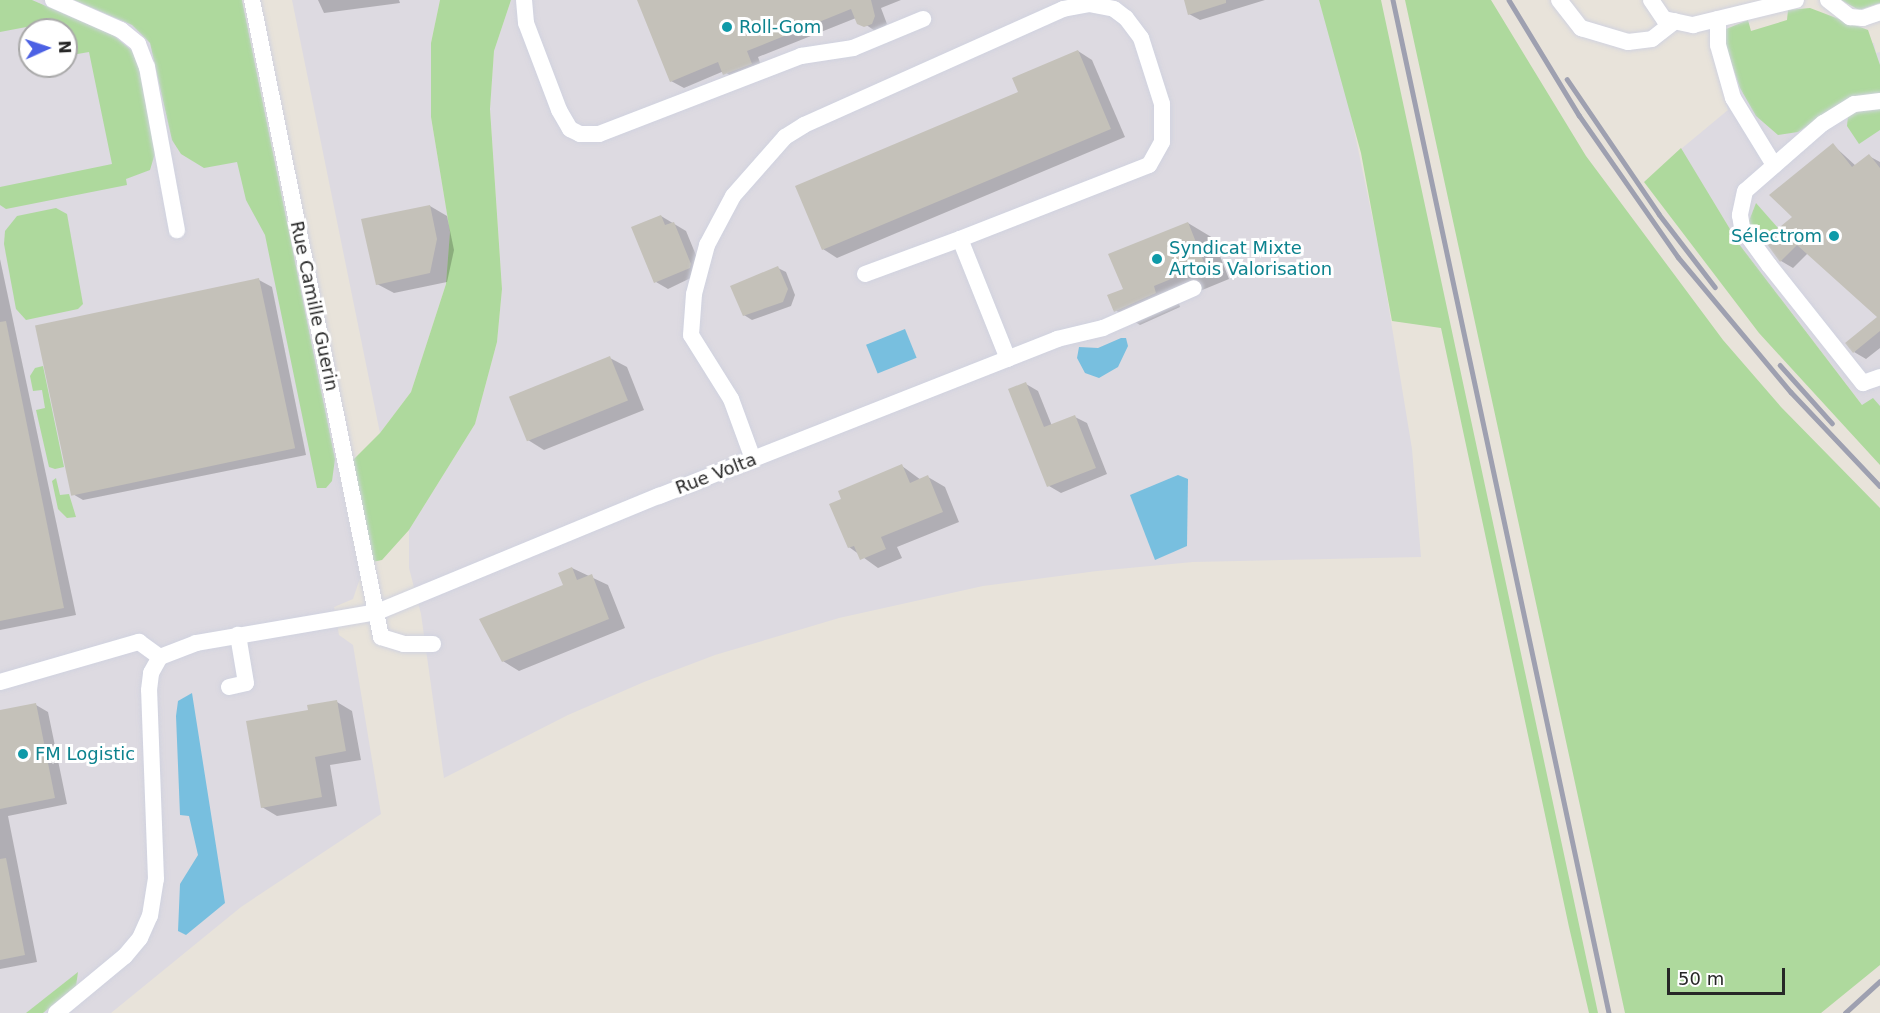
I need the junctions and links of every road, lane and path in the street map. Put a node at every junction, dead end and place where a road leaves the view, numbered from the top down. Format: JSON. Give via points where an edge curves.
{"nodes":[{"id":1,"x":53,"y":0,"type":"edge"},
{"id":2,"x":252,"y":0,"type":"edge"},
{"id":3,"x":524,"y":0,"type":"edge"},
{"id":4,"x":1559,"y":0,"type":"edge"},
{"id":5,"x":1651,"y":0,"type":"edge"},
{"id":6,"x":1796,"y":0,"type":"edge"},
{"id":7,"x":1828,"y":0,"type":"edge"},
{"id":8,"x":1880,"y":12,"type":"edge"},
{"id":9,"x":923,"y":19,"type":"dead end"},
{"id":10,"x":1718,"y":19,"type":"junction"},
{"id":11,"x":1675,"y":21,"type":"junction"},
{"id":12,"x":1880,"y":102,"type":"edge"},
{"id":13,"x":1774,"y":165,"type":"junction"},
{"id":14,"x":177,"y":230,"type":"dead end"},
{"id":15,"x":960,"y":239,"type":"junction"},
{"id":16,"x":864,"y":274,"type":"dead end"},
{"id":17,"x":1194,"y":288,"type":"dead end"},
{"id":18,"x":1008,"y":359,"type":"junction"},
{"id":19,"x":1880,"y":377,"type":"edge"},
{"id":20,"x":753,"y":459,"type":"junction"},
{"id":21,"x":377,"y":612,"type":"junction"},
{"id":22,"x":238,"y":635,"type":"junction"},
{"id":23,"x":433,"y":644,"type":"dead end"},
{"id":24,"x":160,"y":657,"type":"junction"},
{"id":25,"x":0,"y":682,"type":"edge"},
{"id":26,"x":229,"y":687,"type":"dead end"},
{"id":27,"x":56,"y":1013,"type":"edge"}],
"edges":[{"from":1,"to":14,"type":"street","via":[[121,30],[138,44],[147,67]]},
{"from":2,"to":21,"type":"street","name":"Rue Camille Guerin"},
{"from":3,"to":9,"type":"street","via":[[526,23],[559,110],[570,129],[580,134],[599,134],[801,56],[853,48]]},
{"from":4,"to":11,"type":"street","via":[[1581,28],[1628,42],[1652,39]]},
{"from":5,"to":11,"type":"street","via":[[1664,19]]},
{"from":6,"to":10,"type":"street"},
{"from":7,"to":8,"type":"street","via":[[1850,17],[1863,18]]},
{"from":10,"to":11,"type":"street","via":[[1693,25]]},
{"from":10,"to":13,"type":"street","via":[[1718,45],[1733,98]]},
{"from":12,"to":13,"type":"street","via":[[1845,108]]},
{"from":13,"to":19,"type":"street","via":[[1745,192],[1740,215],[1742,228],[1863,383]]},
{"from":15,"to":16,"type":"street"},
{"from":15,"to":18,"type":"street"},
{"from":15,"to":20,"type":"street","via":[[1149,165],[1162,142],[1162,104],[1141,38],[1114,9],[1089,4],[1063,9],[804,125],[785,137],[733,196],[707,244],[694,294],[691,335],[731,399]]},
{"from":17,"to":18,"type":"street","name":"Rue Volta","via":[[1103,328],[1057,339]]},
{"from":18,"to":20,"type":"street","name":"Rue Volta"},
{"from":20,"to":21,"type":"street","name":"Rue Volta"},
{"from":21,"to":22,"type":"street","name":"Rue Volta"},
{"from":21,"to":23,"type":"street","name":"Rue Camille Guerin","via":[[381,637],[404,644]]},
{"from":22,"to":24,"type":"street","name":"Rue Volta","via":[[180,648]]},
{"from":22,"to":26,"type":"street","via":[[246,683]]},
{"from":24,"to":25,"type":"street","via":[[139,642]]},
{"from":24,"to":27,"type":"street","via":[[151,673],[149,690],[156,879],[150,916],[140,938],[125,956]]}]}
